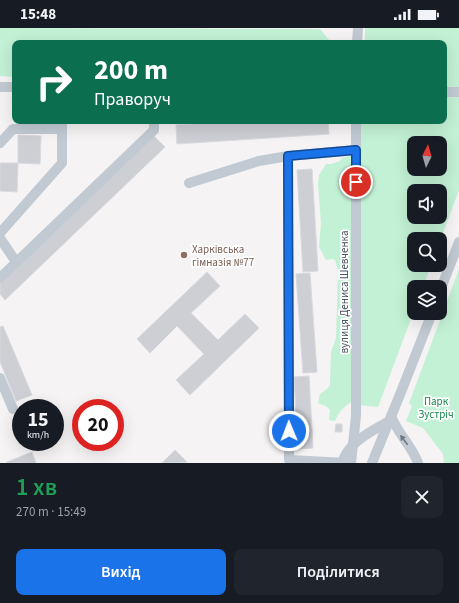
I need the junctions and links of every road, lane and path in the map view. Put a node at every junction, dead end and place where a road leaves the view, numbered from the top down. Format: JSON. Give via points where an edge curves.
{"nodes":[{"id":1,"x":358,"y":28,"type":"edge"},
{"id":2,"x":358,"y":40,"type":"edge"},
{"id":3,"x":0,"y":87,"type":"edge"},
{"id":4,"x":12,"y":87,"type":"edge"},
{"id":5,"x":447,"y":92,"type":"edge"},
{"id":6,"x":459,"y":92,"type":"edge"},
{"id":7,"x":154,"y":124,"type":"edge"},
{"id":8,"x":356,"y":124,"type":"edge"},
{"id":9,"x":62,"y":125,"type":"edge"},
{"id":10,"x":0,"y":142,"type":"edge"},
{"id":11,"x":356,"y":150,"type":"junction"},
{"id":12,"x":288,"y":156,"type":"junction"},
{"id":13,"x":189,"y":182,"type":"dead end"},
{"id":14,"x":0,"y":233,"type":"edge"},
{"id":15,"x":0,"y":238,"type":"edge"},
{"id":16,"x":459,"y":242,"type":"edge"},
{"id":17,"x":16,"y":262,"type":"junction"},
{"id":18,"x":0,"y":278,"type":"edge"},
{"id":19,"x":444,"y":280,"type":"edge"},
{"id":20,"x":429,"y":320,"type":"edge"},
{"id":21,"x":0,"y":378,"type":"edge"},
{"id":22,"x":12,"y":406,"type":"edge"},
{"id":23,"x":390,"y":419,"type":"junction"},
{"id":24,"x":353,"y":444,"type":"junction"},
{"id":25,"x":342,"y":463,"type":"edge"},
{"id":26,"x":347,"y":463,"type":"edge"},
{"id":27,"x":351,"y":463,"type":"edge"},
{"id":28,"x":372,"y":463,"type":"edge"},
{"id":29,"x":418,"y":463,"type":"edge"}],
"edges":[{"from":1,"to":2,"type":"street"},
{"from":3,"to":4,"type":"street"},
{"from":5,"to":6,"type":"street"},
{"from":7,"to":17,"type":"street","via":[[154,130]]},
{"from":8,"to":11,"type":"street","name":"вулиця Дениса Шевченка"},
{"from":9,"to":10,"type":"street","via":[[13,129]]},
{"from":9,"to":14,"type":"street","via":[[62,163]]},
{"from":11,"to":12,"type":"street"},
{"from":11,"to":24,"type":"street","name":"вулиця Дениса Шевченка","via":[[356,416]]},
{"from":12,"to":13,"type":"street","via":[[259,161]]},
{"from":12,"to":25,"type":"street","via":[[289,460]]},
{"from":15,"to":17,"type":"street"},
{"from":16,"to":19,"type":"street"},
{"from":17,"to":18,"type":"street"},
{"from":20,"to":23,"type":"street"},
{"from":21,"to":22,"type":"street"},
{"from":23,"to":24,"type":"street"},
{"from":23,"to":28,"type":"street"},
{"from":29,"to":23,"type":"street","one_way":true},
{"from":24,"to":25,"type":"street"},
{"from":24,"to":27,"type":"street","name":"вулиця Дениса Шевченка"},
{"from":25,"to":26,"type":"street"}]}
